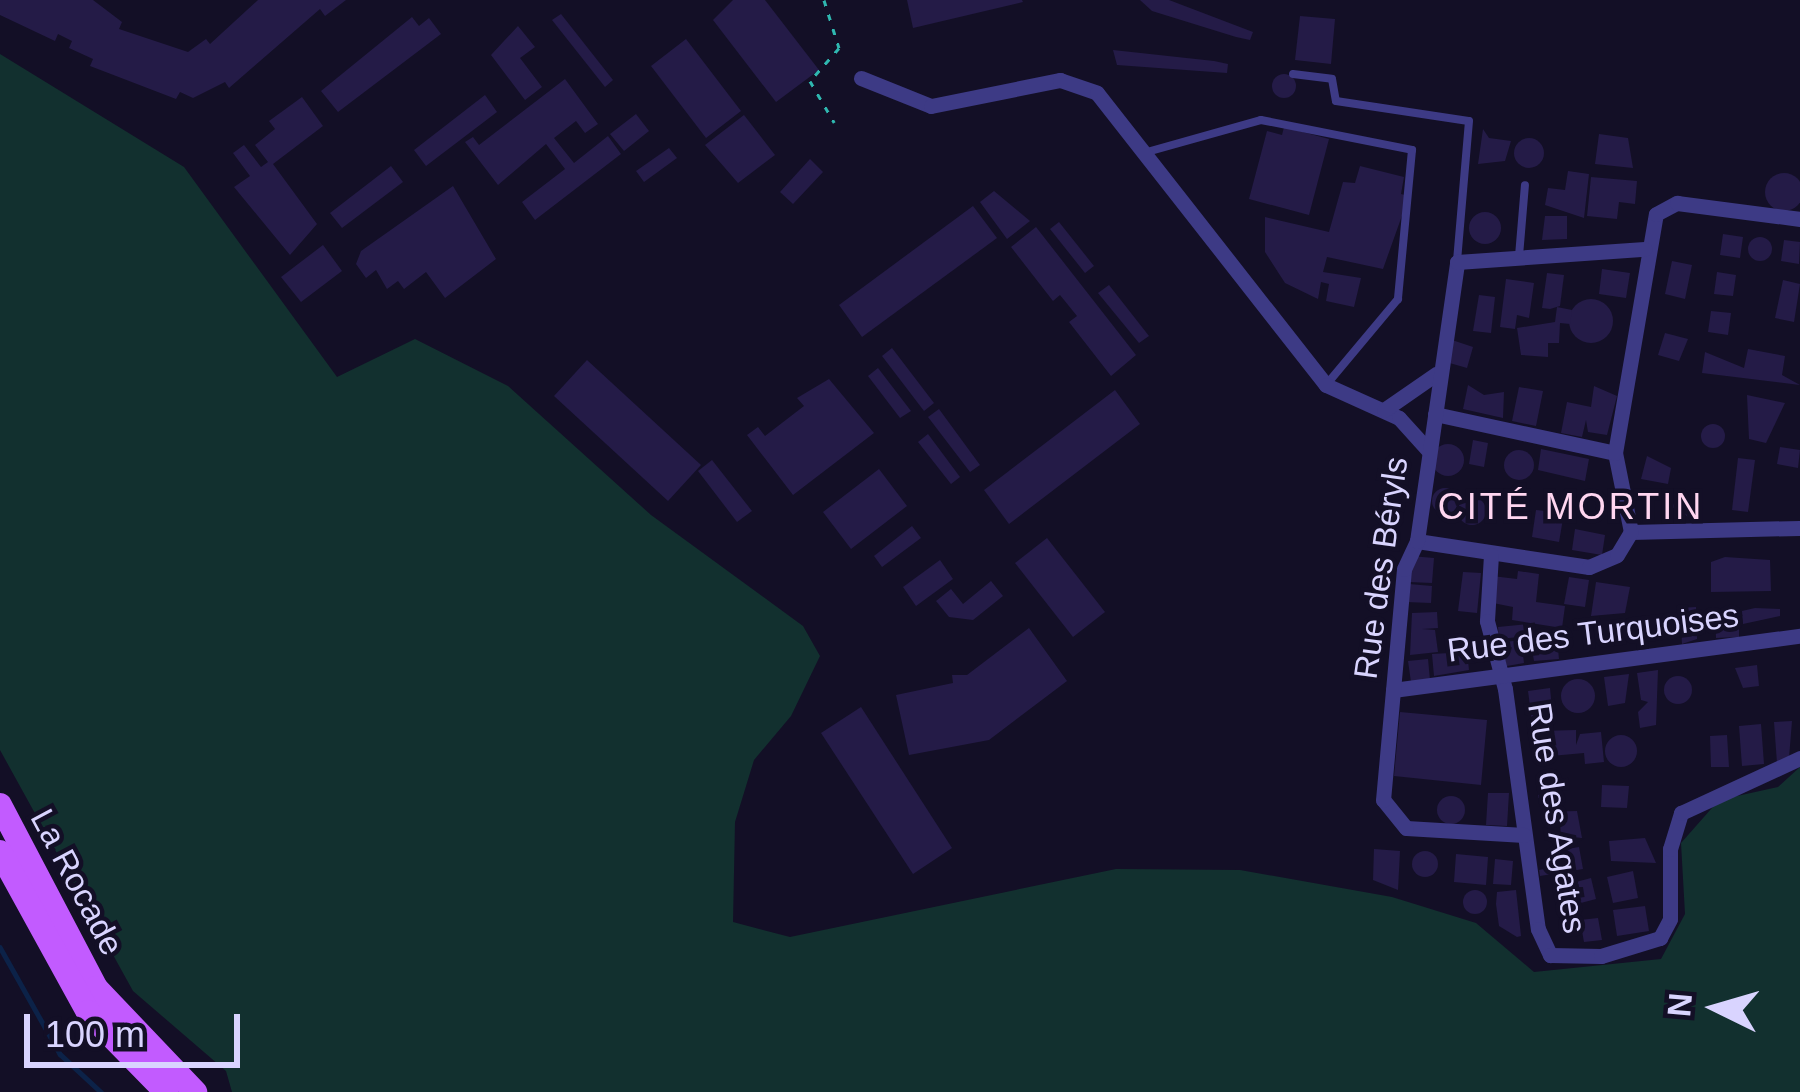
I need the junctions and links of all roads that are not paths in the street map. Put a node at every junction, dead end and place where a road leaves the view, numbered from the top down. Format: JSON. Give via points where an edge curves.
{"nodes":[{"id":1,"x":1293,"y":74,"type":"dead end"},
{"id":2,"x":861,"y":78,"type":"dead end"},
{"id":3,"x":1148,"y":152,"type":"junction"},
{"id":4,"x":1525,"y":185,"type":"dead end"},
{"id":5,"x":1800,"y":219,"type":"edge"},
{"id":6,"x":1645,"y":249,"type":"junction"},
{"id":7,"x":1519,"y":256,"type":"junction"},
{"id":8,"x":1457,"y":262,"type":"junction"},
{"id":9,"x":1436,"y":374,"type":"junction"},
{"id":10,"x":1326,"y":386,"type":"junction"},
{"id":11,"x":1384,"y":410,"type":"junction"},
{"id":12,"x":1435,"y":415,"type":"junction"},
{"id":13,"x":1428,"y":450,"type":"junction"},
{"id":14,"x":1615,"y":453,"type":"junction"},
{"id":15,"x":1800,"y":528,"type":"edge"},
{"id":16,"x":1630,"y":532,"type":"junction"},
{"id":17,"x":1417,"y":542,"type":"junction"},
{"id":18,"x":1491,"y":555,"type":"junction"},
{"id":19,"x":1800,"y":636,"type":"edge"},
{"id":20,"x":1501,"y":674,"type":"junction"},
{"id":21,"x":1393,"y":690,"type":"junction"},
{"id":22,"x":1800,"y":758,"type":"edge"},
{"id":23,"x":0,"y":805,"type":"edge"},
{"id":24,"x":1524,"y":835,"type":"junction"},
{"id":25,"x":0,"y":852,"type":"edge"},
{"id":26,"x":166,"y":1092,"type":"edge"},
{"id":27,"x":195,"y":1092,"type":"edge"}],
"edges":[{"from":1,"to":8,"type":"lane","via":[[1332,79],[1336,101],[1469,121]]},
{"from":2,"to":3,"type":"street","via":[[931,106],[1060,80],[1097,93]]},
{"from":3,"to":10,"type":"street"},
{"from":3,"to":10,"type":"lane","via":[[1261,120],[1412,150],[1398,299]]},
{"from":4,"to":7,"type":"lane"},
{"from":5,"to":6,"type":"street","via":[[1668,205],[1656,214]]},
{"from":6,"to":7,"type":"street"},
{"from":6,"to":14,"type":"street"},
{"from":7,"to":8,"type":"street"},
{"from":8,"to":9,"type":"street","name":"Rue des Béryls"},
{"from":9,"to":11,"type":"street"},
{"from":9,"to":12,"type":"street","name":"Rue des Béryls"},
{"from":10,"to":11,"type":"street"},
{"from":11,"to":13,"type":"street"},
{"from":12,"to":13,"type":"street","name":"Rue des Béryls"},
{"from":12,"to":14,"type":"street"},
{"from":13,"to":17,"type":"street","name":"Rue des Béryls"},
{"from":14,"to":16,"type":"street"},
{"from":15,"to":16,"type":"street"},
{"from":16,"to":18,"type":"street","via":[[1617,555],[1598,566]]},
{"from":17,"to":18,"type":"street"},
{"from":17,"to":21,"type":"street","name":"Rue des Béryls","via":[[1404,569]]},
{"from":18,"to":20,"type":"street","name":"Rue des Agates","via":[[1486,610]]},
{"from":19,"to":20,"type":"street","name":"Rue des Turquoises"},
{"from":20,"to":21,"type":"street","name":"Rue des Turquoises"},
{"from":20,"to":24,"type":"street","name":"Rue des Agates"},
{"from":21,"to":24,"type":"street","name":"Rue des Béryls","via":[[1383,791],[1393,819],[1406,828]]},
{"from":22,"to":24,"type":"street","name":"Rue des Agates","via":[[1681,813],[1670,849],[1668,927],[1635,949],[1550,955],[1538,929]]},
{"from":23,"to":27,"type":"main road","name":"La Rocade","via":[[96,988]]},
{"from":25,"to":26,"type":"main road","name":"La Rocade","via":[[88,1012]]}]}
